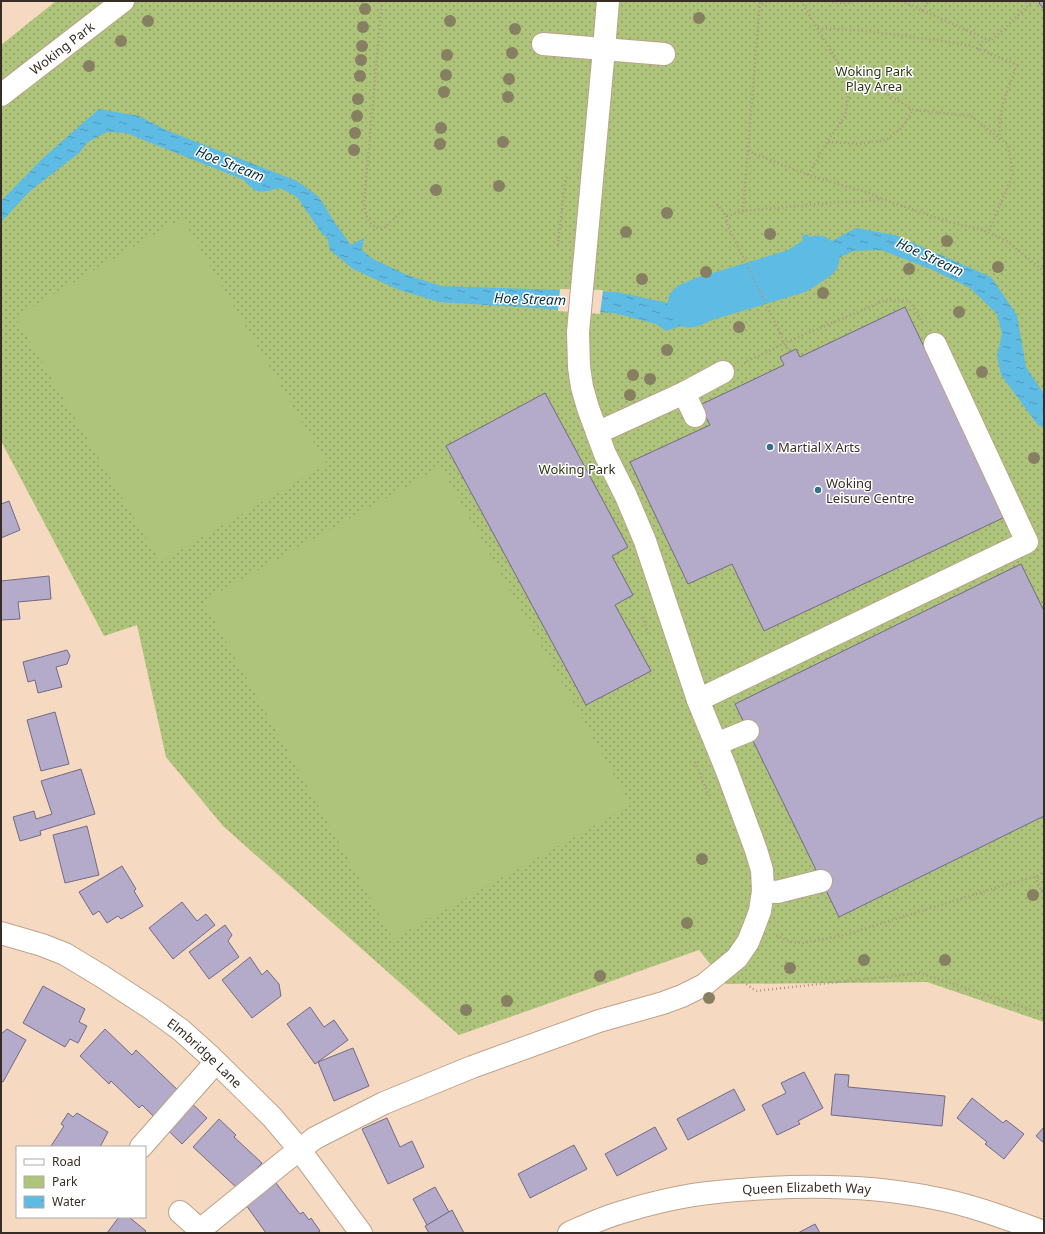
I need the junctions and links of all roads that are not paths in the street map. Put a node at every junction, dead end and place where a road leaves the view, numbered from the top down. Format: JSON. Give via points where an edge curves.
{"nodes":[{"id":1,"x":123,"y":1,"type":"edge"},
{"id":2,"x":608,"y":1,"type":"edge"},
{"id":3,"x":543,"y":44,"type":"dead end"},
{"id":4,"x":604,"y":49,"type":"junction"},
{"id":5,"x":664,"y":54,"type":"dead end"},
{"id":6,"x":1,"y":95,"type":"edge"},
{"id":7,"x":935,"y":344,"type":"road end"},
{"id":8,"x":724,"y":372,"type":"road end"},
{"id":9,"x":684,"y":393,"type":"junction"},
{"id":10,"x":696,"y":416,"type":"dead end"},
{"id":11,"x":597,"y":433,"type":"junction"},
{"id":12,"x":698,"y":700,"type":"junction"},
{"id":13,"x":748,"y":731,"type":"dead end"},
{"id":14,"x":716,"y":744,"type":"junction"},
{"id":15,"x":821,"y":881,"type":"dead end"},
{"id":16,"x":763,"y":891,"type":"junction"},
{"id":17,"x":1,"y":933,"type":"edge"},
{"id":18,"x":216,"y":1062,"type":"junction"},
{"id":19,"x":141,"y":1146,"type":"edge"},
{"id":20,"x":299,"y":1149,"type":"junction"},
{"id":21,"x":180,"y":1212,"type":"dead end"},
{"id":22,"x":1044,"y":1232,"type":"edge"},
{"id":23,"x":361,"y":1233,"type":"edge"},
{"id":24,"x":569,"y":1233,"type":"edge"}],
"edges":[{"from":1,"to":6,"type":"street","name":"Woking Park"},
{"from":2,"to":4,"type":"street"},
{"from":3,"to":4,"type":"street"},
{"from":4,"to":5,"type":"street"},
{"from":4,"to":11,"type":"street","via":[[578,332],[582,387]]},
{"from":7,"to":12,"type":"street","via":[[1027,542]]},
{"from":8,"to":9,"type":"street"},
{"from":9,"to":10,"type":"street"},
{"from":9,"to":11,"type":"street"},
{"from":11,"to":12,"type":"street","via":[[645,541]]},
{"from":12,"to":14,"type":"street"},
{"from":13,"to":14,"type":"street"},
{"from":14,"to":16,"type":"street","via":[[756,850],[762,870]]},
{"from":15,"to":16,"type":"street","via":[[776,892]]},
{"from":16,"to":20,"type":"street","via":[[758,917],[748,942],[737,958],[704,986],[682,996],[599,1021],[472,1067],[384,1103],[314,1138]]},
{"from":17,"to":18,"type":"street","name":"Elmbridge Lane","via":[[65,954],[152,1009],[181,1030]]},
{"from":18,"to":19,"type":"street"},
{"from":18,"to":20,"type":"street","name":"Elmbridge Lane","via":[[272,1117]]},
{"from":20,"to":21,"type":"street","via":[[200,1230]]},
{"from":20,"to":23,"type":"street","name":"Elmbridge Lane"},
{"from":22,"to":24,"type":"street","name":"Queen Elizabeth Way","via":[[969,1206],[934,1198],[891,1191],[800,1187],[691,1195],[619,1213]]}]}
